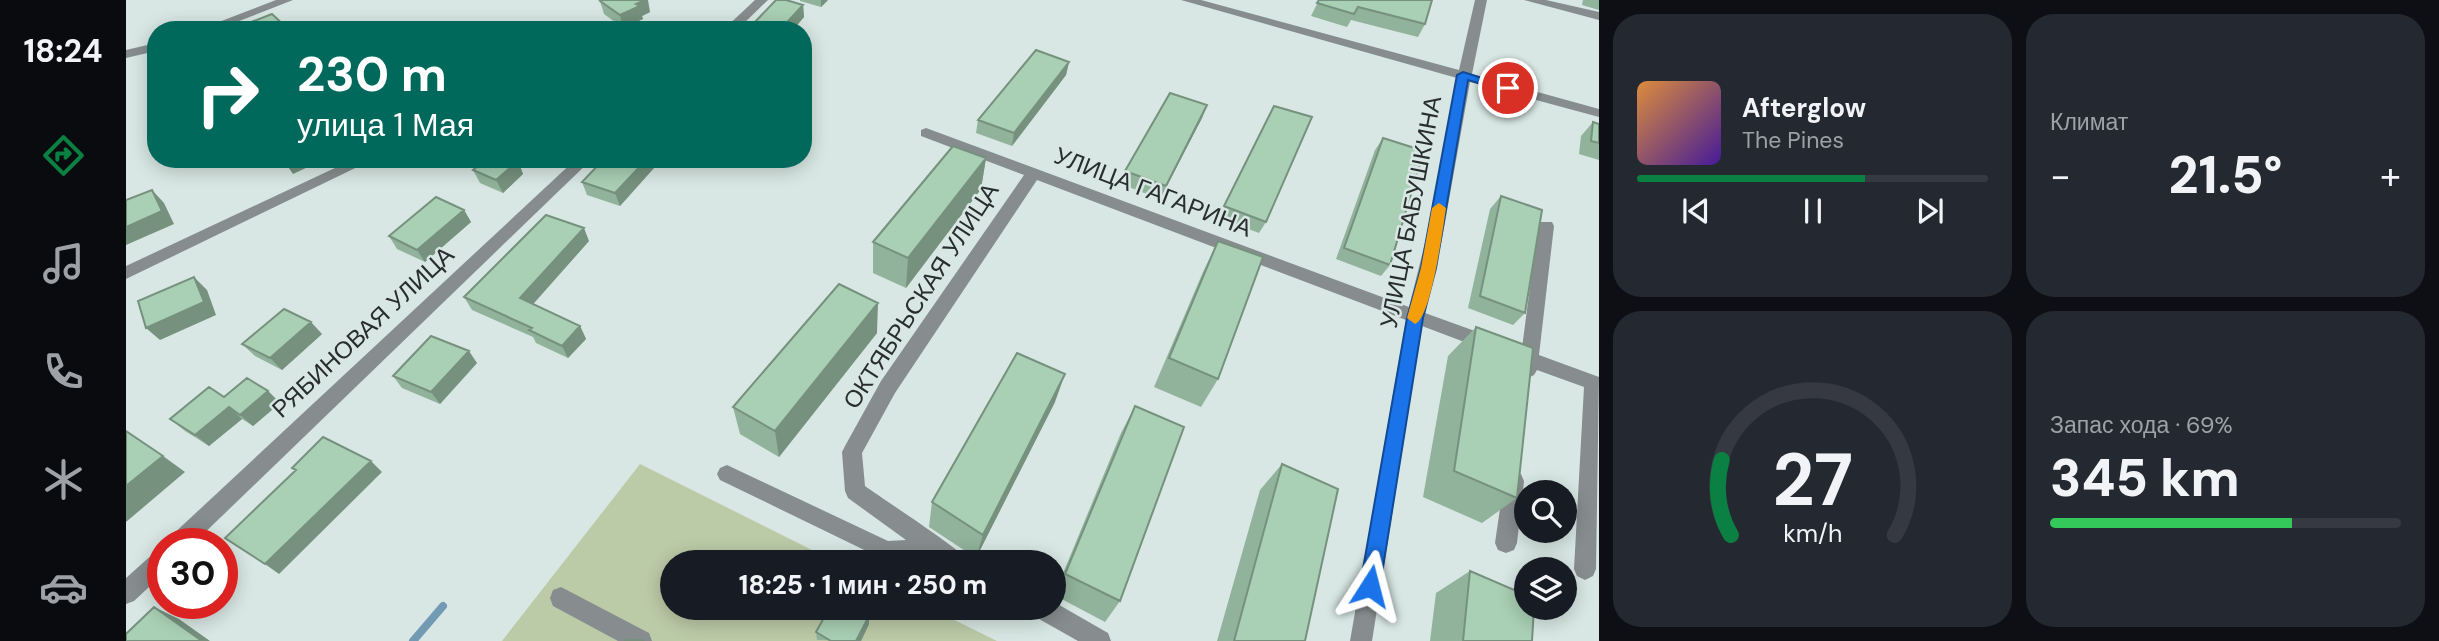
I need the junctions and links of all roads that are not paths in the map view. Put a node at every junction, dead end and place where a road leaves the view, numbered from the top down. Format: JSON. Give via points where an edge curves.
{"nodes":[{"id":1,"x":286,"y":0,"type":"edge"},
{"id":2,"x":762,"y":0,"type":"edge"},
{"id":3,"x":1187,"y":0,"type":"edge"},
{"id":4,"x":1481,"y":0,"type":"edge"},
{"id":5,"x":1530,"y":0,"type":"edge"},
{"id":6,"x":1599,"y":16,"type":"edge"},
{"id":7,"x":229,"y":21,"type":"edge"},
{"id":8,"x":739,"y":21,"type":"edge"},
{"id":9,"x":147,"y":49,"type":"edge"},
{"id":10,"x":126,"y":54,"type":"edge"},
{"id":11,"x":1463,"y":75,"type":"junction"},
{"id":12,"x":1599,"y":113,"type":"edge"},
{"id":13,"x":926,"y":133,"type":"dead end"},
{"id":14,"x":348,"y":168,"type":"edge"},
{"id":15,"x":575,"y":168,"type":"edge"},
{"id":16,"x":1034,"y":173,"type":"junction"},
{"id":17,"x":1546,"y":226,"type":"dead end"},
{"id":18,"x":126,"y":273,"type":"edge"},
{"id":19,"x":1415,"y":318,"type":"junction"},
{"id":20,"x":1530,"y":360,"type":"junction"},
{"id":21,"x":1596,"y":384,"type":"edge"},
{"id":22,"x":1526,"y":386,"type":"edge"},
{"id":23,"x":1516,"y":465,"type":"edge"},
{"id":24,"x":727,"y":474,"type":"dead end"},
{"id":25,"x":195,"y":528,"type":"edge"},
{"id":26,"x":1506,"y":543,"type":"dead end"},
{"id":27,"x":936,"y":549,"type":"joint"},
{"id":28,"x":1585,"y":569,"type":"dead end"},
{"id":29,"x":147,"y":574,"type":"edge"},
{"id":30,"x":126,"y":593,"type":"edge"},
{"id":31,"x":561,"y":598,"type":"dead end"},
{"id":32,"x":1063,"y":620,"type":"edge"},
{"id":33,"x":641,"y":641,"type":"edge"},
{"id":34,"x":1100,"y":641,"type":"edge"},
{"id":35,"x":1361,"y":641,"type":"edge"}],
"edges":[{"from":1,"to":7,"type":"street"},
{"from":2,"to":8,"type":"street"},
{"from":3,"to":11,"type":"street"},
{"from":4,"to":11,"type":"street","name":"УЛИЦА БАБУШКИНА"},
{"from":5,"to":6,"type":"street"},
{"from":9,"to":10,"type":"street"},
{"from":11,"to":12,"type":"street"},
{"from":11,"to":19,"type":"street","name":"УЛИЦА БАБУШКИНА","via":[[1429,268]]},
{"from":13,"to":16,"type":"street","name":"УЛИЦА ГАГАРИНА"},
{"from":14,"to":18,"type":"street"},
{"from":15,"to":25,"type":"street","name":"РЯБИНОВАЯ УЛИЦА"},
{"from":16,"to":19,"type":"street","name":"УЛИЦА ГАГАРИНА"},
{"from":16,"to":27,"type":"street","name":"ОКТЯБРЬСКАЯ УЛИЦА","via":[[888,387],[852,452],[855,491]]},
{"from":17,"to":20,"type":"street"},
{"from":19,"to":20,"type":"street","name":"УЛИЦА ГАГАРИНА"},
{"from":19,"to":35,"type":"street","name":"УЛИЦА БАБУШКИНА"},
{"from":20,"to":21,"type":"street","name":"УЛИЦА ГАГАРИНА"},
{"from":20,"to":22,"type":"street"},
{"from":21,"to":28,"type":"street"},
{"from":23,"to":26,"type":"street"},
{"from":24,"to":27,"type":"street","via":[[887,551]]},
{"from":29,"to":30,"type":"street"},
{"from":31,"to":33,"type":"street"},
{"from":32,"to":34,"type":"street"}]}
